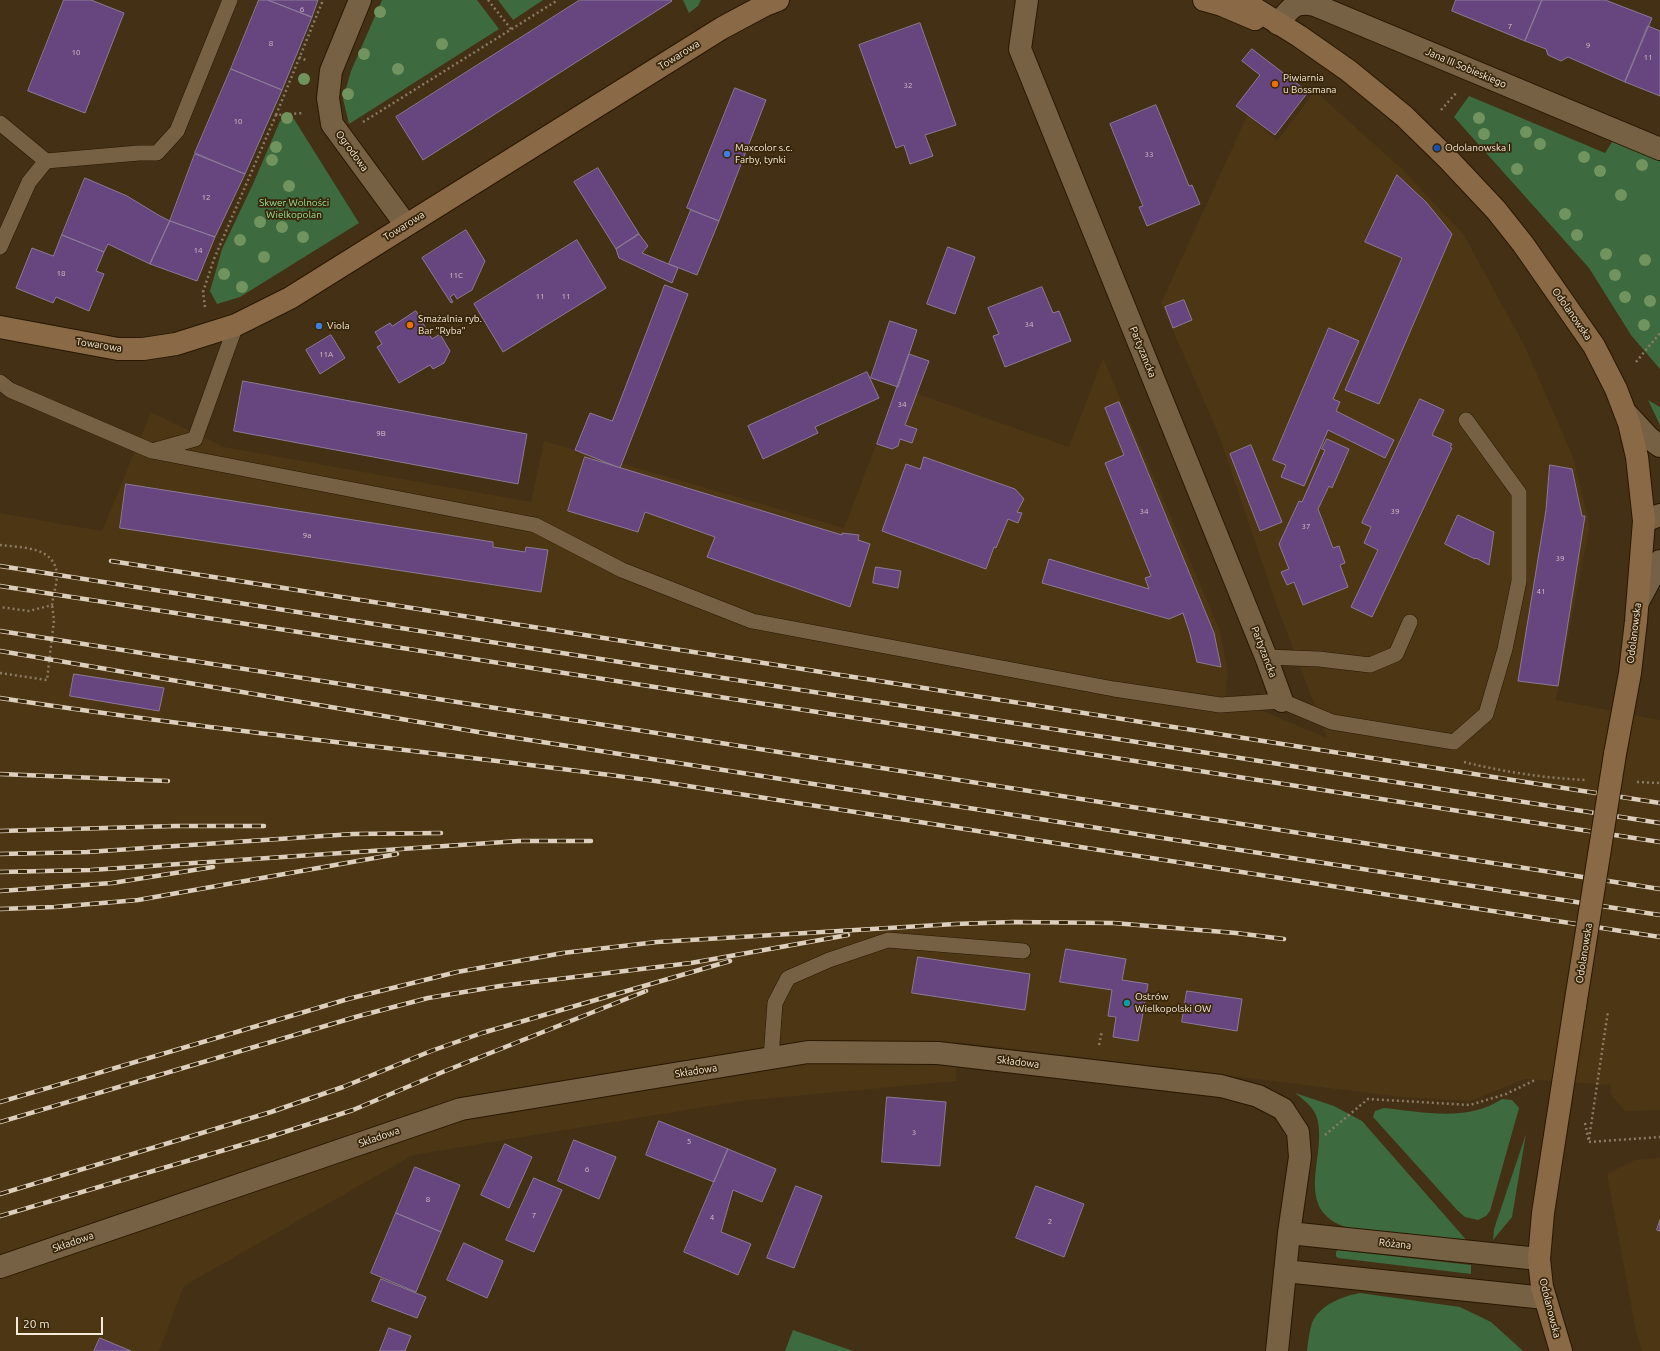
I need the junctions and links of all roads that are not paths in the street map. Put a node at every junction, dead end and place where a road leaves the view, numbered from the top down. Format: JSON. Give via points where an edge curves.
{"nodes":[{"id":1,"x":230,"y":0,"type":"edge"},
{"id":2,"x":360,"y":0,"type":"edge"},
{"id":3,"x":778,"y":0,"type":"edge"},
{"id":4,"x":1027,"y":0,"type":"edge"},
{"id":5,"x":1204,"y":0,"type":"edge"},
{"id":6,"x":1241,"y":0,"type":"edge"},
{"id":7,"x":1278,"y":24,"type":"junction"},
{"id":8,"x":1299,"y":36,"type":"junction"},
{"id":9,"x":0,"y":123,"type":"edge"},
{"id":10,"x":1660,"y":149,"type":"edge"},
{"id":11,"x":46,"y":161,"type":"junction"},
{"id":12,"x":406,"y":225,"type":"junction"},
{"id":13,"x":0,"y":247,"type":"edge"},
{"id":14,"x":236,"y":326,"type":"junction"},
{"id":15,"x":0,"y":327,"type":"edge"},
{"id":16,"x":0,"y":382,"type":"edge"},
{"id":17,"x":1625,"y":412,"type":"junction"},
{"id":18,"x":1466,"y":420,"type":"dead end"},
{"id":19,"x":1660,"y":446,"type":"edge"},
{"id":20,"x":152,"y":451,"type":"junction"},
{"id":21,"x":1652,"y":518,"type":"edge"},
{"id":22,"x":1660,"y":561,"type":"edge"},
{"id":23,"x":1638,"y":602,"type":"junction"},
{"id":24,"x":1410,"y":622,"type":"dead end"},
{"id":25,"x":1266,"y":657,"type":"junction"},
{"id":26,"x":1282,"y":701,"type":"junction"},
{"id":27,"x":1023,"y":951,"type":"dead end"},
{"id":28,"x":771,"y":1058,"type":"junction"},
{"id":29,"x":1289,"y":1233,"type":"junction"},
{"id":30,"x":1539,"y":1259,"type":"junction"},
{"id":31,"x":0,"y":1267,"type":"edge"},
{"id":32,"x":1285,"y":1271,"type":"junction"},
{"id":33,"x":1545,"y":1298,"type":"junction"},
{"id":34,"x":1277,"y":1351,"type":"edge"},
{"id":35,"x":1561,"y":1351,"type":"edge"}],
"edges":[{"from":1,"to":11,"type":"lane","via":[[177,131],[157,153]]},
{"from":2,"to":12,"type":"street","name":"Ogrodowa","via":[[331,71],[328,98],[332,124]]},
{"from":3,"to":12,"type":"main road","name":"Towarowa","via":[[722,28]]},
{"from":4,"to":25,"type":"street","name":"Partyzancka","via":[[1020,49]]},
{"from":5,"to":8,"type":"main road","name":"Odolanowska"},
{"from":6,"to":7,"type":"main road","name":"Odolanowska"},
{"from":7,"to":8,"type":"main road","name":"Odolanowska"},
{"from":7,"to":10,"type":"street","name":"Jana III Sobieskiego","via":[[1290,8],[1306,2]]},
{"from":8,"to":17,"type":"main road","name":"Odolanowska","via":[[1404,116],[1496,210],[1523,244],[1594,346]]},
{"from":9,"to":11,"type":"lane"},
{"from":11,"to":13,"type":"lane","via":[[29,182]]},
{"from":12,"to":14,"type":"main road","name":"Towarowa","via":[[290,298]]},
{"from":14,"to":15,"type":"main road","name":"Towarowa","via":[[176,344],[143,349],[118,349]]},
{"from":14,"to":20,"type":"lane","via":[[195,439]]},
{"from":16,"to":20,"type":"lane","via":[[10,390]]},
{"from":17,"to":19,"type":"street"},
{"from":17,"to":21,"type":"main road","name":"Odolanowska"},
{"from":18,"to":26,"type":"lane","via":[[1519,493],[1518,581],[1505,649],[1486,714],[1454,742],[1332,722]]},
{"from":20,"to":26,"type":"lane","via":[[535,525],[622,570],[752,621],[1220,705]]},
{"from":21,"to":23,"type":"main road","name":"Odolanowska"},
{"from":22,"to":23,"type":"street"},
{"from":23,"to":30,"type":"main road","name":"Odolanowska","bridge":true,"via":[[1630,673],[1543,1213]]},
{"from":24,"to":25,"type":"lane","via":[[1396,654],[1370,665],[1319,659]]},
{"from":25,"to":26,"type":"street","name":"Partyzancka"},
{"from":27,"to":28,"type":"lane","via":[[888,940],[822,963],[788,978],[775,1003]]},
{"from":28,"to":29,"type":"street","name":"Składowa","via":[[808,1052],[938,1053],[1221,1086],[1258,1096],[1283,1109],[1298,1132],[1300,1157]]},
{"from":28,"to":31,"type":"street","name":"Składowa","via":[[461,1109]]},
{"from":29,"to":30,"type":"street","name":"Różana"},
{"from":29,"to":32,"type":"street"},
{"from":30,"to":33,"type":"main road","name":"Odolanowska"},
{"from":32,"to":33,"type":"street"},
{"from":32,"to":34,"type":"street"},
{"from":33,"to":35,"type":"main road","name":"Odolanowska"}]}
